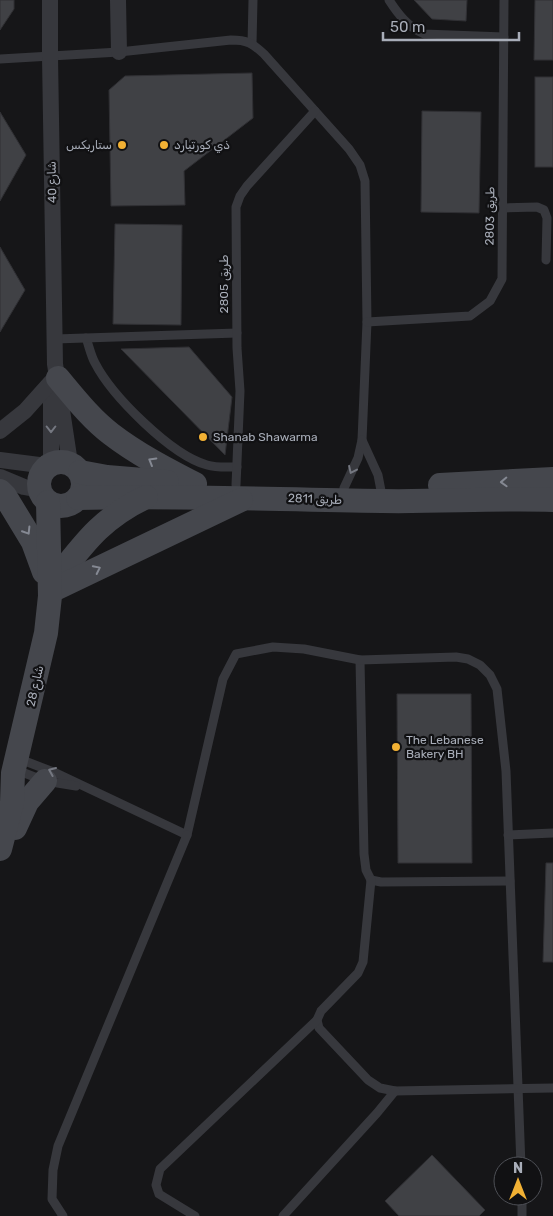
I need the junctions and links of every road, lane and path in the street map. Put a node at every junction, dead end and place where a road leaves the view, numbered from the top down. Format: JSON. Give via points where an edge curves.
{"nodes":[{"id":1,"x":50,"y":0,"type":"edge"},
{"id":2,"x":118,"y":0,"type":"edge"},
{"id":3,"x":253,"y":0,"type":"edge"},
{"id":4,"x":389,"y":0,"type":"edge"},
{"id":5,"x":504,"y":0,"type":"edge"},
{"id":6,"x":504,"y":37,"type":"junction"},
{"id":7,"x":252,"y":44,"type":"junction"},
{"id":8,"x":119,"y":52,"type":"junction"},
{"id":9,"x":50,"y":57,"type":"junction"},
{"id":10,"x":0,"y":59,"type":"edge"},
{"id":11,"x":315,"y":111,"type":"junction"},
{"id":12,"x":503,"y":208,"type":"junction"},
{"id":13,"x":546,"y":260,"type":"dead end"},
{"id":14,"x":367,"y":322,"type":"junction"},
{"id":15,"x":237,"y":333,"type":"junction"},
{"id":16,"x":86,"y":338,"type":"junction"},
{"id":17,"x":55,"y":339,"type":"junction"},
{"id":18,"x":55,"y":374,"type":"junction"},
{"id":19,"x":0,"y":431,"type":"edge"},
{"id":20,"x":362,"y":440,"type":"junction"},
{"id":21,"x":0,"y":460,"type":"edge"},
{"id":22,"x":62,"y":466,"type":"junction"},
{"id":23,"x":0,"y":477,"type":"edge"},
{"id":24,"x":553,"y":480,"type":"edge"},
{"id":25,"x":240,"y":483,"type":"junction"},
{"id":26,"x":195,"y":484,"type":"junction"},
{"id":27,"x":0,"y":491,"type":"edge"},
{"id":28,"x":344,"y":494,"type":"junction"},
{"id":29,"x":382,"y":494,"type":"junction"},
{"id":30,"x":149,"y":496,"type":"junction"},
{"id":31,"x":58,"y":499,"type":"junction"},
{"id":32,"x":514,"y":499,"type":"junction"},
{"id":33,"x":553,"y":500,"type":"edge"},
{"id":34,"x":553,"y":514,"type":"edge"},
{"id":35,"x":52,"y":588,"type":"junction"},
{"id":36,"x":360,"y":660,"type":"junction"},
{"id":37,"x":11,"y":772,"type":"edge"},
{"id":38,"x":45,"y":781,"type":"junction"},
{"id":39,"x":85,"y":787,"type":"junction"},
{"id":40,"x":553,"y":833,"type":"edge"},
{"id":41,"x":187,"y":835,"type":"junction"},
{"id":42,"x":508,"y":836,"type":"junction"},
{"id":43,"x":0,"y":850,"type":"edge"},
{"id":44,"x":0,"y":859,"type":"edge"},
{"id":45,"x":371,"y":880,"type":"junction"},
{"id":46,"x":510,"y":881,"type":"junction"},
{"id":47,"x":317,"y":1020,"type":"junction"},
{"id":48,"x":517,"y":1088,"type":"junction"},
{"id":49,"x":553,"y":1088,"type":"edge"},
{"id":50,"x":395,"y":1091,"type":"junction"},
{"id":51,"x":520,"y":1156,"type":"edge"},
{"id":52,"x":63,"y":1216,"type":"edge"},
{"id":53,"x":195,"y":1216,"type":"edge"},
{"id":54,"x":283,"y":1216,"type":"edge"}],
"edges":[{"from":1,"to":9,"type":"street","name":"شارع 40"},
{"from":2,"to":8,"type":"street"},
{"from":3,"to":7,"type":"lane"},
{"from":4,"to":6,"type":"lane","via":[[414,30],[424,34]]},
{"from":5,"to":6,"type":"lane","name":"طريق 2803"},
{"from":6,"to":12,"type":"lane","name":"طريق 2803"},
{"from":7,"to":8,"type":"lane","via":[[231,40]]},
{"from":7,"to":11,"type":"lane"},
{"from":8,"to":9,"type":"lane"},
{"from":9,"to":10,"type":"lane"},
{"from":9,"to":17,"type":"street","name":"شارع 40"},
{"from":11,"to":14,"type":"lane","via":[[349,149],[360,165],[365,181]]},
{"from":11,"to":15,"type":"lane","name":"طريق 2805","via":[[246,186],[238,201]]},
{"from":12,"to":13,"type":"lane","via":[[537,207],[544,210],[547,218]]},
{"from":12,"to":14,"type":"lane","name":"طريق 2803","via":[[502,279],[490,301],[470,316]]},
{"from":14,"to":20,"type":"lane"},
{"from":15,"to":16,"type":"lane"},
{"from":15,"to":25,"type":"lane","name":"طريق 2805"},
{"from":16,"to":17,"type":"lane"},
{"from":16,"to":25,"type":"lane","via":[[94,362],[106,380],[143,421],[172,446]]},
{"from":17,"to":18,"type":"street","name":"شارع 40"},
{"from":18,"to":19,"type":"street","via":[[25,411]]},
{"from":18,"to":22,"type":"street","name":"شارع 40"},
{"from":26,"to":18,"type":"street","one_way":true,"via":[[150,460],[110,433]]},
{"from":20,"to":28,"type":"lane","one_way":true},
{"from":20,"to":29,"type":"lane","via":[[378,475]]},
{"from":21,"to":22,"type":"street"},
{"from":22,"to":26,"type":"street","name":"طريق 2811","via":[[137,480]]},
{"from":22,"to":31,"type":"street","via":[[42,473],[39,481]]},
{"from":22,"to":31,"type":"street","via":[[83,485]]},
{"from":23,"to":31,"type":"street"},
{"from":24,"to":29,"type":"street","name":"طريق 2811","one_way":true},
{"from":25,"to":26,"type":"street","name":"طريق 2811"},
{"from":25,"to":28,"type":"street","name":"طريق 2811"},
{"from":25,"to":30,"type":"street","name":"طريق 2811"},
{"from":35,"to":25,"type":"street","one_way":true},
{"from":27,"to":35,"type":"street","one_way":true,"via":[[33,542]]},
{"from":28,"to":29,"type":"street","name":"طريق 2811"},
{"from":29,"to":32,"type":"street","name":"طريق 2811"},
{"from":30,"to":31,"type":"street","name":"طريق 2811"},
{"from":30,"to":35,"type":"street","via":[[112,516],[92,534]]},
{"from":31,"to":35,"type":"street","name":"شارع 28"},
{"from":32,"to":33,"type":"street","name":"طريق 2811"},
{"from":32,"to":34,"type":"street"},
{"from":35,"to":37,"type":"street","name":"شارع 28","via":[[41,661]]},
{"from":36,"to":41,"type":"lane","via":[[274,646],[236,654],[222,679]]},
{"from":36,"to":42,"type":"lane","via":[[456,657],[480,665],[490,675],[497,688],[506,771]]},
{"from":36,"to":45,"type":"lane","via":[[364,854]]},
{"from":37,"to":38,"type":"lane"},
{"from":39,"to":37,"type":"lane","one_way":true,"via":[[56,773]]},
{"from":37,"to":43,"type":"street","name":"شارع 28","via":[[12,803]]},
{"from":38,"to":39,"type":"lane"},
{"from":38,"to":44,"type":"street","via":[[27,802]]},
{"from":39,"to":41,"type":"lane"},
{"from":40,"to":42,"type":"lane"},
{"from":41,"to":52,"type":"lane","via":[[58,1146],[52,1199]]},
{"from":42,"to":46,"type":"lane"},
{"from":45,"to":46,"type":"lane"},
{"from":45,"to":47,"type":"lane","via":[[363,956],[358,973],[321,1011]]},
{"from":46,"to":48,"type":"lane"},
{"from":47,"to":50,"type":"lane","via":[[319,1028],[368,1080],[380,1088]]},
{"from":47,"to":53,"type":"lane","via":[[160,1170],[156,1185],[159,1194]]},
{"from":48,"to":49,"type":"lane"},
{"from":48,"to":50,"type":"lane"},
{"from":48,"to":51,"type":"lane"},
{"from":50,"to":54,"type":"lane"}]}
